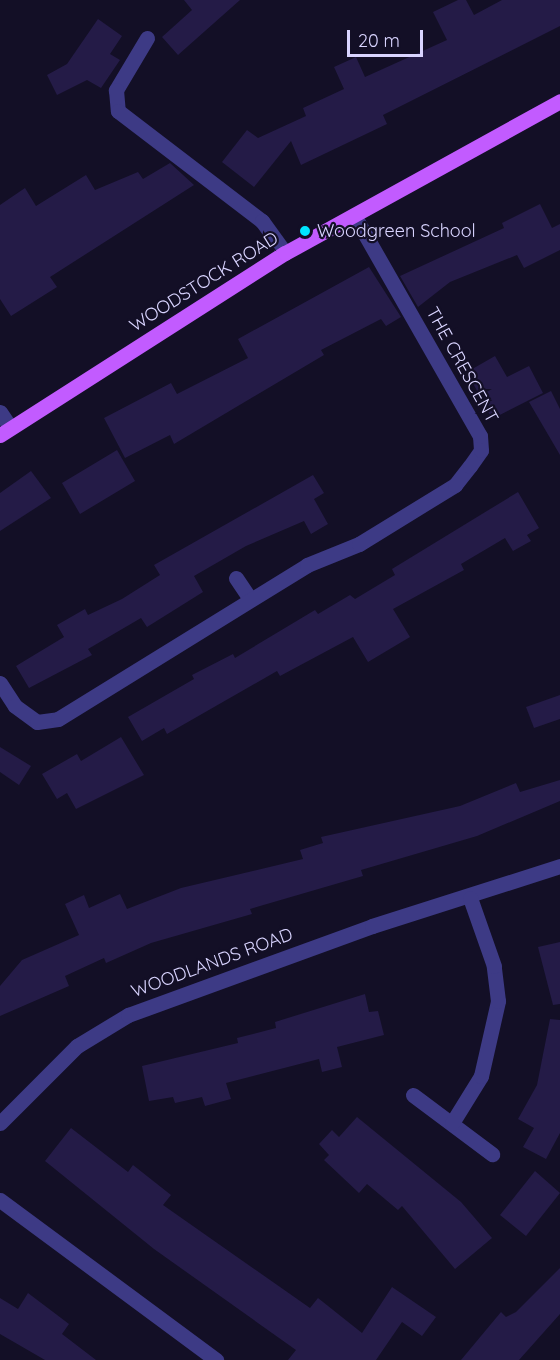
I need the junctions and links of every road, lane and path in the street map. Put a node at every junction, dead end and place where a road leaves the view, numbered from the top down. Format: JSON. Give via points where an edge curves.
{"nodes":[{"id":1,"x":147,"y":38,"type":"dead end"},
{"id":2,"x":560,"y":101,"type":"edge"},
{"id":3,"x":354,"y":215,"type":"junction"},
{"id":4,"x":285,"y":253,"type":"junction"},
{"id":5,"x":0,"y":412,"type":"edge"},
{"id":6,"x":5,"y":431,"type":"edge"},
{"id":7,"x":236,"y":578,"type":"dead end"},
{"id":8,"x":250,"y":599,"type":"junction"},
{"id":9,"x":0,"y":683,"type":"edge"},
{"id":10,"x":560,"y":866,"type":"edge"},
{"id":11,"x":470,"y":897,"type":"junction"},
{"id":12,"x":413,"y":1095,"type":"dead end"},
{"id":13,"x":0,"y":1123,"type":"edge"},
{"id":14,"x":452,"y":1123,"type":"junction"},
{"id":15,"x":492,"y":1154,"type":"dead end"},
{"id":16,"x":0,"y":1200,"type":"edge"},
{"id":17,"x":216,"y":1360,"type":"edge"}],
"edges":[{"from":1,"to":4,"type":"street","via":[[116,90],[118,111],[262,220]]},
{"from":2,"to":3,"type":"main road","name":"WOODSTOCK ROAD"},
{"from":3,"to":4,"type":"main road","name":"WOODSTOCK ROAD"},
{"from":3,"to":8,"type":"street","name":"THE CRESCENT","via":[[480,436],[481,450],[455,485],[359,544],[307,565]]},
{"from":4,"to":6,"type":"main road","name":"WOODSTOCK ROAD"},
{"from":5,"to":6,"type":"street"},
{"from":7,"to":8,"type":"street"},
{"from":8,"to":9,"type":"street","name":"THE CRESCENT","via":[[58,719],[37,722],[15,706]]},
{"from":10,"to":11,"type":"street","name":"WOODLANDS ROAD"},
{"from":11,"to":13,"type":"street","name":"WOODLANDS ROAD","via":[[372,926],[128,1015],[77,1046]]},
{"from":11,"to":14,"type":"street","via":[[494,966],[498,1001],[481,1076]]},
{"from":12,"to":14,"type":"street"},
{"from":14,"to":15,"type":"street"},
{"from":16,"to":17,"type":"street"}]}
